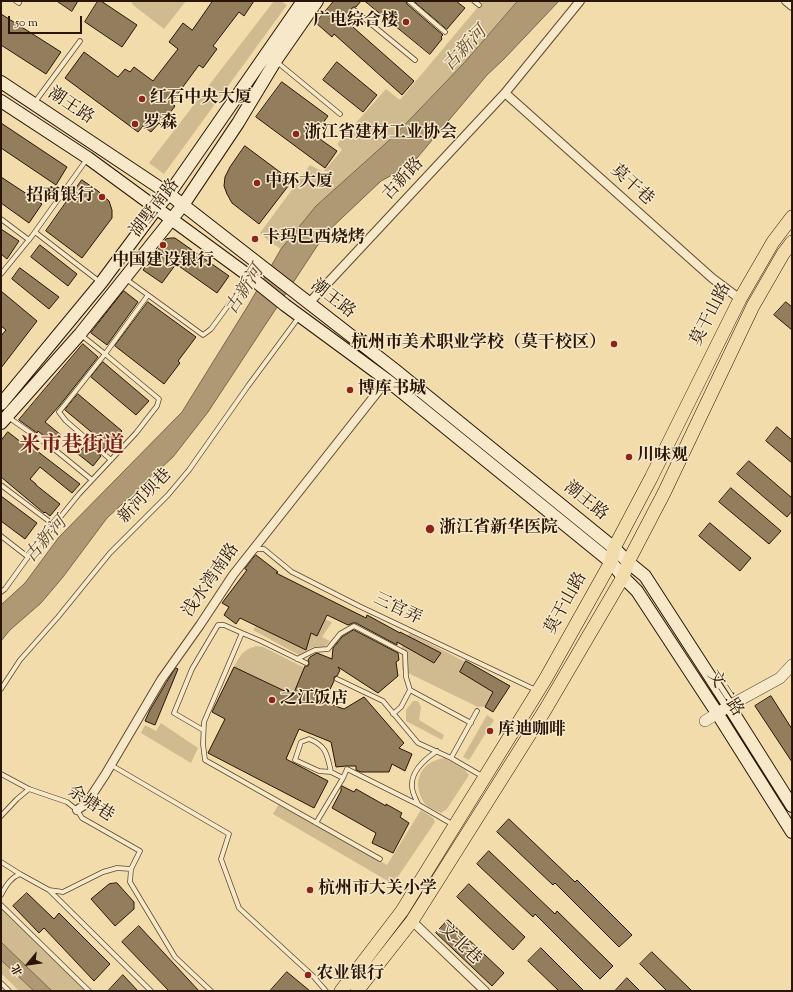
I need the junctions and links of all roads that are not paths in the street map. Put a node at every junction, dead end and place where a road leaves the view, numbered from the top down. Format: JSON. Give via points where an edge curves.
{"nodes":[{"id":1,"x":317,"y":1,"type":"edge"},
{"id":2,"x":409,"y":1,"type":"edge"},
{"id":3,"x":474,"y":1,"type":"edge"},
{"id":4,"x":580,"y":1,"type":"edge"},
{"id":5,"x":786,"y":1,"type":"edge"},
{"id":6,"x":299,"y":2,"type":"edge"},
{"id":7,"x":479,"y":5,"type":"dead end"},
{"id":8,"x":792,"y":6,"type":"edge"},
{"id":9,"x":354,"y":10,"type":"dead end"},
{"id":10,"x":445,"y":32,"type":"dead end"},
{"id":11,"x":80,"y":41,"type":"dead end"},
{"id":12,"x":276,"y":60,"type":"junction"},
{"id":13,"x":415,"y":60,"type":"dead end"},
{"id":14,"x":1,"y":82,"type":"edge"},
{"id":15,"x":505,"y":93,"type":"junction"},
{"id":16,"x":1,"y":101,"type":"edge"},
{"id":17,"x":34,"y":104,"type":"junction"},
{"id":18,"x":340,"y":114,"type":"dead end"},
{"id":19,"x":88,"y":158,"type":"junction"},
{"id":20,"x":169,"y":194,"type":"junction"},
{"id":21,"x":183,"y":205,"type":"junction"},
{"id":22,"x":156,"y":209,"type":"junction"},
{"id":23,"x":792,"y":217,"type":"edge"},
{"id":24,"x":1,"y":219,"type":"edge"},
{"id":25,"x":171,"y":219,"type":"junction"},
{"id":26,"x":35,"y":232,"type":"junction"},
{"id":27,"x":29,"y":240,"type":"junction"},
{"id":28,"x":792,"y":242,"type":"edge"},
{"id":29,"x":2,"y":271,"type":"edge"},
{"id":30,"x":124,"y":278,"type":"junction"},
{"id":31,"x":254,"y":280,"type":"junction"},
{"id":32,"x":101,"y":283,"type":"junction"},
{"id":33,"x":148,"y":294,"type":"junction"},
{"id":34,"x":740,"y":299,"type":"junction"},
{"id":35,"x":309,"y":303,"type":"junction"},
{"id":36,"x":300,"y":315,"type":"junction"},
{"id":37,"x":80,"y":334,"type":"junction"},
{"id":38,"x":105,"y":354,"type":"junction"},
{"id":39,"x":387,"y":380,"type":"junction"},
{"id":40,"x":1,"y":404,"type":"edge"},
{"id":41,"x":4,"y":419,"type":"edge"},
{"id":42,"x":111,"y":460,"type":"junction"},
{"id":43,"x":92,"y":480,"type":"junction"},
{"id":44,"x":1,"y":485,"type":"edge"},
{"id":45,"x":54,"y":525,"type":"junction"},
{"id":46,"x":1,"y":536,"type":"edge"},
{"id":47,"x":614,"y":548,"type":"junction"},
{"id":48,"x":250,"y":553,"type":"junction"},
{"id":49,"x":28,"y":556,"type":"junction"},
{"id":50,"x":611,"y":562,"type":"junction"},
{"id":51,"x":628,"y":562,"type":"junction"},
{"id":52,"x":623,"y":577,"type":"junction"},
{"id":53,"x":3,"y":587,"type":"edge"},
{"id":54,"x":1,"y":592,"type":"edge"},
{"id":55,"x":242,"y":633,"type":"junction"},
{"id":56,"x":298,"y":659,"type":"junction"},
{"id":57,"x":306,"y":664,"type":"dead end"},
{"id":58,"x":792,"y":665,"type":"edge"},
{"id":59,"x":337,"y":679,"type":"dead end"},
{"id":60,"x":1,"y":689,"type":"edge"},
{"id":61,"x":410,"y":690,"type":"junction"},
{"id":62,"x":538,"y":691,"type":"junction"},
{"id":63,"x":730,"y":706,"type":"junction"},
{"id":64,"x":478,"y":711,"type":"dead end"},
{"id":65,"x":717,"y":713,"type":"junction"},
{"id":66,"x":392,"y":714,"type":"junction"},
{"id":67,"x":705,"y":721,"type":"dead end"},
{"id":68,"x":471,"y":723,"type":"junction"},
{"id":69,"x":203,"y":730,"type":"junction"},
{"id":70,"x":437,"y":751,"type":"junction"},
{"id":71,"x":451,"y":758,"type":"junction"},
{"id":72,"x":111,"y":764,"type":"junction"},
{"id":73,"x":331,"y":772,"type":"junction"},
{"id":74,"x":1,"y":774,"type":"edge"},
{"id":75,"x":484,"y":777,"type":"junction"},
{"id":76,"x":343,"y":778,"type":"junction"},
{"id":77,"x":29,"y":789,"type":"junction"},
{"id":78,"x":418,"y":805,"type":"junction"},
{"id":79,"x":792,"y":806,"type":"edge"},
{"id":80,"x":77,"y":810,"type":"junction"},
{"id":81,"x":1,"y":816,"type":"edge"},
{"id":82,"x":316,"y":822,"type":"junction"},
{"id":83,"x":454,"y":826,"type":"junction"},
{"id":84,"x":792,"y":832,"type":"edge"},
{"id":85,"x":380,"y":859,"type":"dead end"},
{"id":86,"x":1,"y":862,"type":"edge"},
{"id":87,"x":131,"y":869,"type":"junction"},
{"id":88,"x":20,"y":874,"type":"junction"},
{"id":89,"x":49,"y":890,"type":"junction"},
{"id":90,"x":1,"y":895,"type":"edge"},
{"id":91,"x":1,"y":905,"type":"edge"},
{"id":92,"x":412,"y":921,"type":"junction"},
{"id":93,"x":1,"y":983,"type":"edge"},
{"id":94,"x":9,"y":991,"type":"edge"},
{"id":95,"x":89,"y":991,"type":"edge"},
{"id":96,"x":151,"y":991,"type":"edge"},
{"id":97,"x":211,"y":991,"type":"edge"},
{"id":98,"x":326,"y":991,"type":"edge"},
{"id":99,"x":341,"y":991,"type":"edge"},
{"id":100,"x":357,"y":991,"type":"edge"},
{"id":101,"x":485,"y":991,"type":"edge"}],
"edges":[{"from":1,"to":12,"type":"main road","name":"湖墅南路"},
{"from":2,"to":10,"type":"lane"},
{"from":3,"to":7,"type":"lane"},
{"from":4,"to":15,"type":"street","name":"古新路"},
{"from":5,"to":8,"type":"street"},
{"from":6,"to":20,"type":"main road","name":"湖墅南路"},
{"from":9,"to":13,"type":"lane"},
{"from":11,"to":17,"type":"lane"},
{"from":12,"to":18,"type":"lane"},
{"from":12,"to":21,"type":"main road","name":"湖墅南路"},
{"from":14,"to":17,"type":"main road","name":"潮王路"},
{"from":15,"to":34,"type":"street","name":"莫干巷","via":[[706,273]]},
{"from":15,"to":35,"type":"street","name":"古新路"},
{"from":16,"to":19,"type":"main road","name":"潮王路"},
{"from":17,"to":20,"type":"main road","name":"潮王路"},
{"from":19,"to":22,"type":"main road","name":"潮王路"},
{"from":19,"to":26,"type":"lane"},
{"from":20,"to":21,"type":"main road","name":"潮王路"},
{"from":20,"to":22,"type":"main road","name":"湖墅南路"},
{"from":21,"to":25,"type":"main road","name":"湖墅南路"},
{"from":21,"to":35,"type":"main road","name":"潮王路"},
{"from":22,"to":25,"type":"main road","name":"潮王路"},
{"from":22,"to":32,"type":"main road","name":"湖墅南路"},
{"from":23,"to":34,"type":"main road","name":"莫干山路","via":[[773,242]]},
{"from":24,"to":27,"type":"lane"},
{"from":25,"to":30,"type":"main road","name":"湖墅南路"},
{"from":25,"to":31,"type":"main road","name":"潮王路"},
{"from":26,"to":27,"type":"lane"},
{"from":26,"to":32,"type":"lane"},
{"from":27,"to":29,"type":"lane"},
{"from":28,"to":51,"type":"main road","name":"莫干山路","via":[[753,306],[664,493]]},
{"from":30,"to":33,"type":"lane"},
{"from":30,"to":37,"type":"main road","name":"湖墅南路"},
{"from":31,"to":33,"type":"lane","via":[[203,335]]},
{"from":31,"to":36,"type":"main road","name":"潮王路"},
{"from":32,"to":40,"type":"main road","name":"湖墅南路"},
{"from":33,"to":38,"type":"lane"},
{"from":34,"to":47,"type":"main road","name":"莫干山路"},
{"from":35,"to":47,"type":"main road","name":"潮王路"},
{"from":36,"to":39,"type":"main road","name":"潮王路"},
{"from":36,"to":60,"type":"lane","name":"新河坝巷","via":[[189,470],[168,495],[110,553],[20,660]]},
{"from":37,"to":38,"type":"lane"},
{"from":37,"to":41,"type":"main road","name":"湖墅南路"},
{"from":38,"to":42,"type":"lane","via":[[59,412]]},
{"from":38,"to":42,"type":"lane","via":[[159,399],[157,406],[136,433]]},
{"from":39,"to":48,"type":"street","name":"浅水湾南路"},
{"from":39,"to":50,"type":"main road","name":"潮王路"},
{"from":41,"to":43,"type":"lane","via":[[54,449]]},
{"from":42,"to":43,"type":"lane"},
{"from":43,"to":45,"type":"lane"},
{"from":44,"to":45,"type":"lane"},
{"from":45,"to":49,"type":"lane"},
{"from":46,"to":49,"type":"lane"},
{"from":47,"to":50,"type":"main road","name":"莫干山路"},
{"from":47,"to":51,"type":"main road","name":"潮王路"},
{"from":48,"to":62,"type":"lane","name":"三官弄","via":[[264,549],[292,572]]},
{"from":48,"to":72,"type":"street","name":"浅水湾南路","via":[[161,680]]},
{"from":49,"to":53,"type":"lane"},
{"from":50,"to":52,"type":"main road","name":"潮王路"},
{"from":50,"to":62,"type":"main road","name":"莫干山路"},
{"from":51,"to":52,"type":"main road","name":"莫干山路"},
{"from":51,"to":63,"type":"main road","name":"文二路","via":[[645,576]]},
{"from":52,"to":65,"type":"main road","name":"文二路","via":[[637,591]]},
{"from":52,"to":92,"type":"main road","name":"莫干山路","via":[[545,710]]},
{"from":53,"to":54,"type":"lane"},
{"from":55,"to":56,"type":"lane"},
{"from":55,"to":69,"type":"lane","via":[[204,722]]},
{"from":55,"to":69,"type":"lane","via":[[218,625],[192,669],[174,713]]},
{"from":56,"to":57,"type":"lane"},
{"from":56,"to":61,"type":"lane","via":[[315,650],[328,649],[340,634],[354,626],[405,653],[406,677]]},
{"from":58,"to":63,"type":"street","via":[[780,678]]},
{"from":59,"to":66,"type":"lane","via":[[383,701]]},
{"from":61,"to":66,"type":"lane","via":[[401,707]]},
{"from":61,"to":68,"type":"lane"},
{"from":62,"to":75,"type":"main road","name":"莫干山路"},
{"from":63,"to":65,"type":"street"},
{"from":63,"to":79,"type":"main road","name":"文二路"},
{"from":64,"to":68,"type":"lane"},
{"from":65,"to":67,"type":"street"},
{"from":65,"to":84,"type":"main road","name":"文二路"},
{"from":66,"to":70,"type":"lane","via":[[418,743]]},
{"from":68,"to":71,"type":"lane"},
{"from":69,"to":82,"type":"lane","via":[[205,760]]},
{"from":70,"to":71,"type":"lane"},
{"from":70,"to":78,"type":"lane","via":[[419,766],[414,776],[412,787]]},
{"from":71,"to":75,"type":"lane"},
{"from":72,"to":80,"type":"street","name":"浅水湾南路","via":[[86,804]]},
{"from":72,"to":98,"type":"lane","via":[[229,834],[221,859],[240,908]]},
{"from":73,"to":73,"type":"lane","via":[[324,748],[309,739],[301,742],[295,760],[319,771]]},
{"from":73,"to":76,"type":"lane"},
{"from":74,"to":77,"type":"lane","name":"余塘巷"},
{"from":75,"to":83,"type":"main road","name":"莫干山路"},
{"from":76,"to":78,"type":"lane","via":[[347,769]]},
{"from":76,"to":82,"type":"lane"},
{"from":77,"to":80,"type":"lane","name":"余塘巷","via":[[68,802]]},
{"from":77,"to":81,"type":"lane"},
{"from":78,"to":83,"type":"lane"},
{"from":80,"to":87,"type":"lane","name":"余塘巷","via":[[82,818],[140,851]]},
{"from":82,"to":85,"type":"lane"},
{"from":83,"to":99,"type":"main road","name":"莫干山路","via":[[402,911]]},
{"from":86,"to":88,"type":"lane"},
{"from":87,"to":89,"type":"lane","via":[[117,868],[103,872],[63,892]]},
{"from":87,"to":97,"type":"lane","via":[[130,882],[175,957]]},
{"from":88,"to":89,"type":"lane"},
{"from":88,"to":90,"type":"lane","via":[[14,877]]},
{"from":89,"to":96,"type":"lane"},
{"from":91,"to":95,"type":"lane"},
{"from":92,"to":100,"type":"main road","name":"莫干山路"},
{"from":92,"to":101,"type":"street","name":"文北巷"},
{"from":93,"to":94,"type":"lane"}]}
